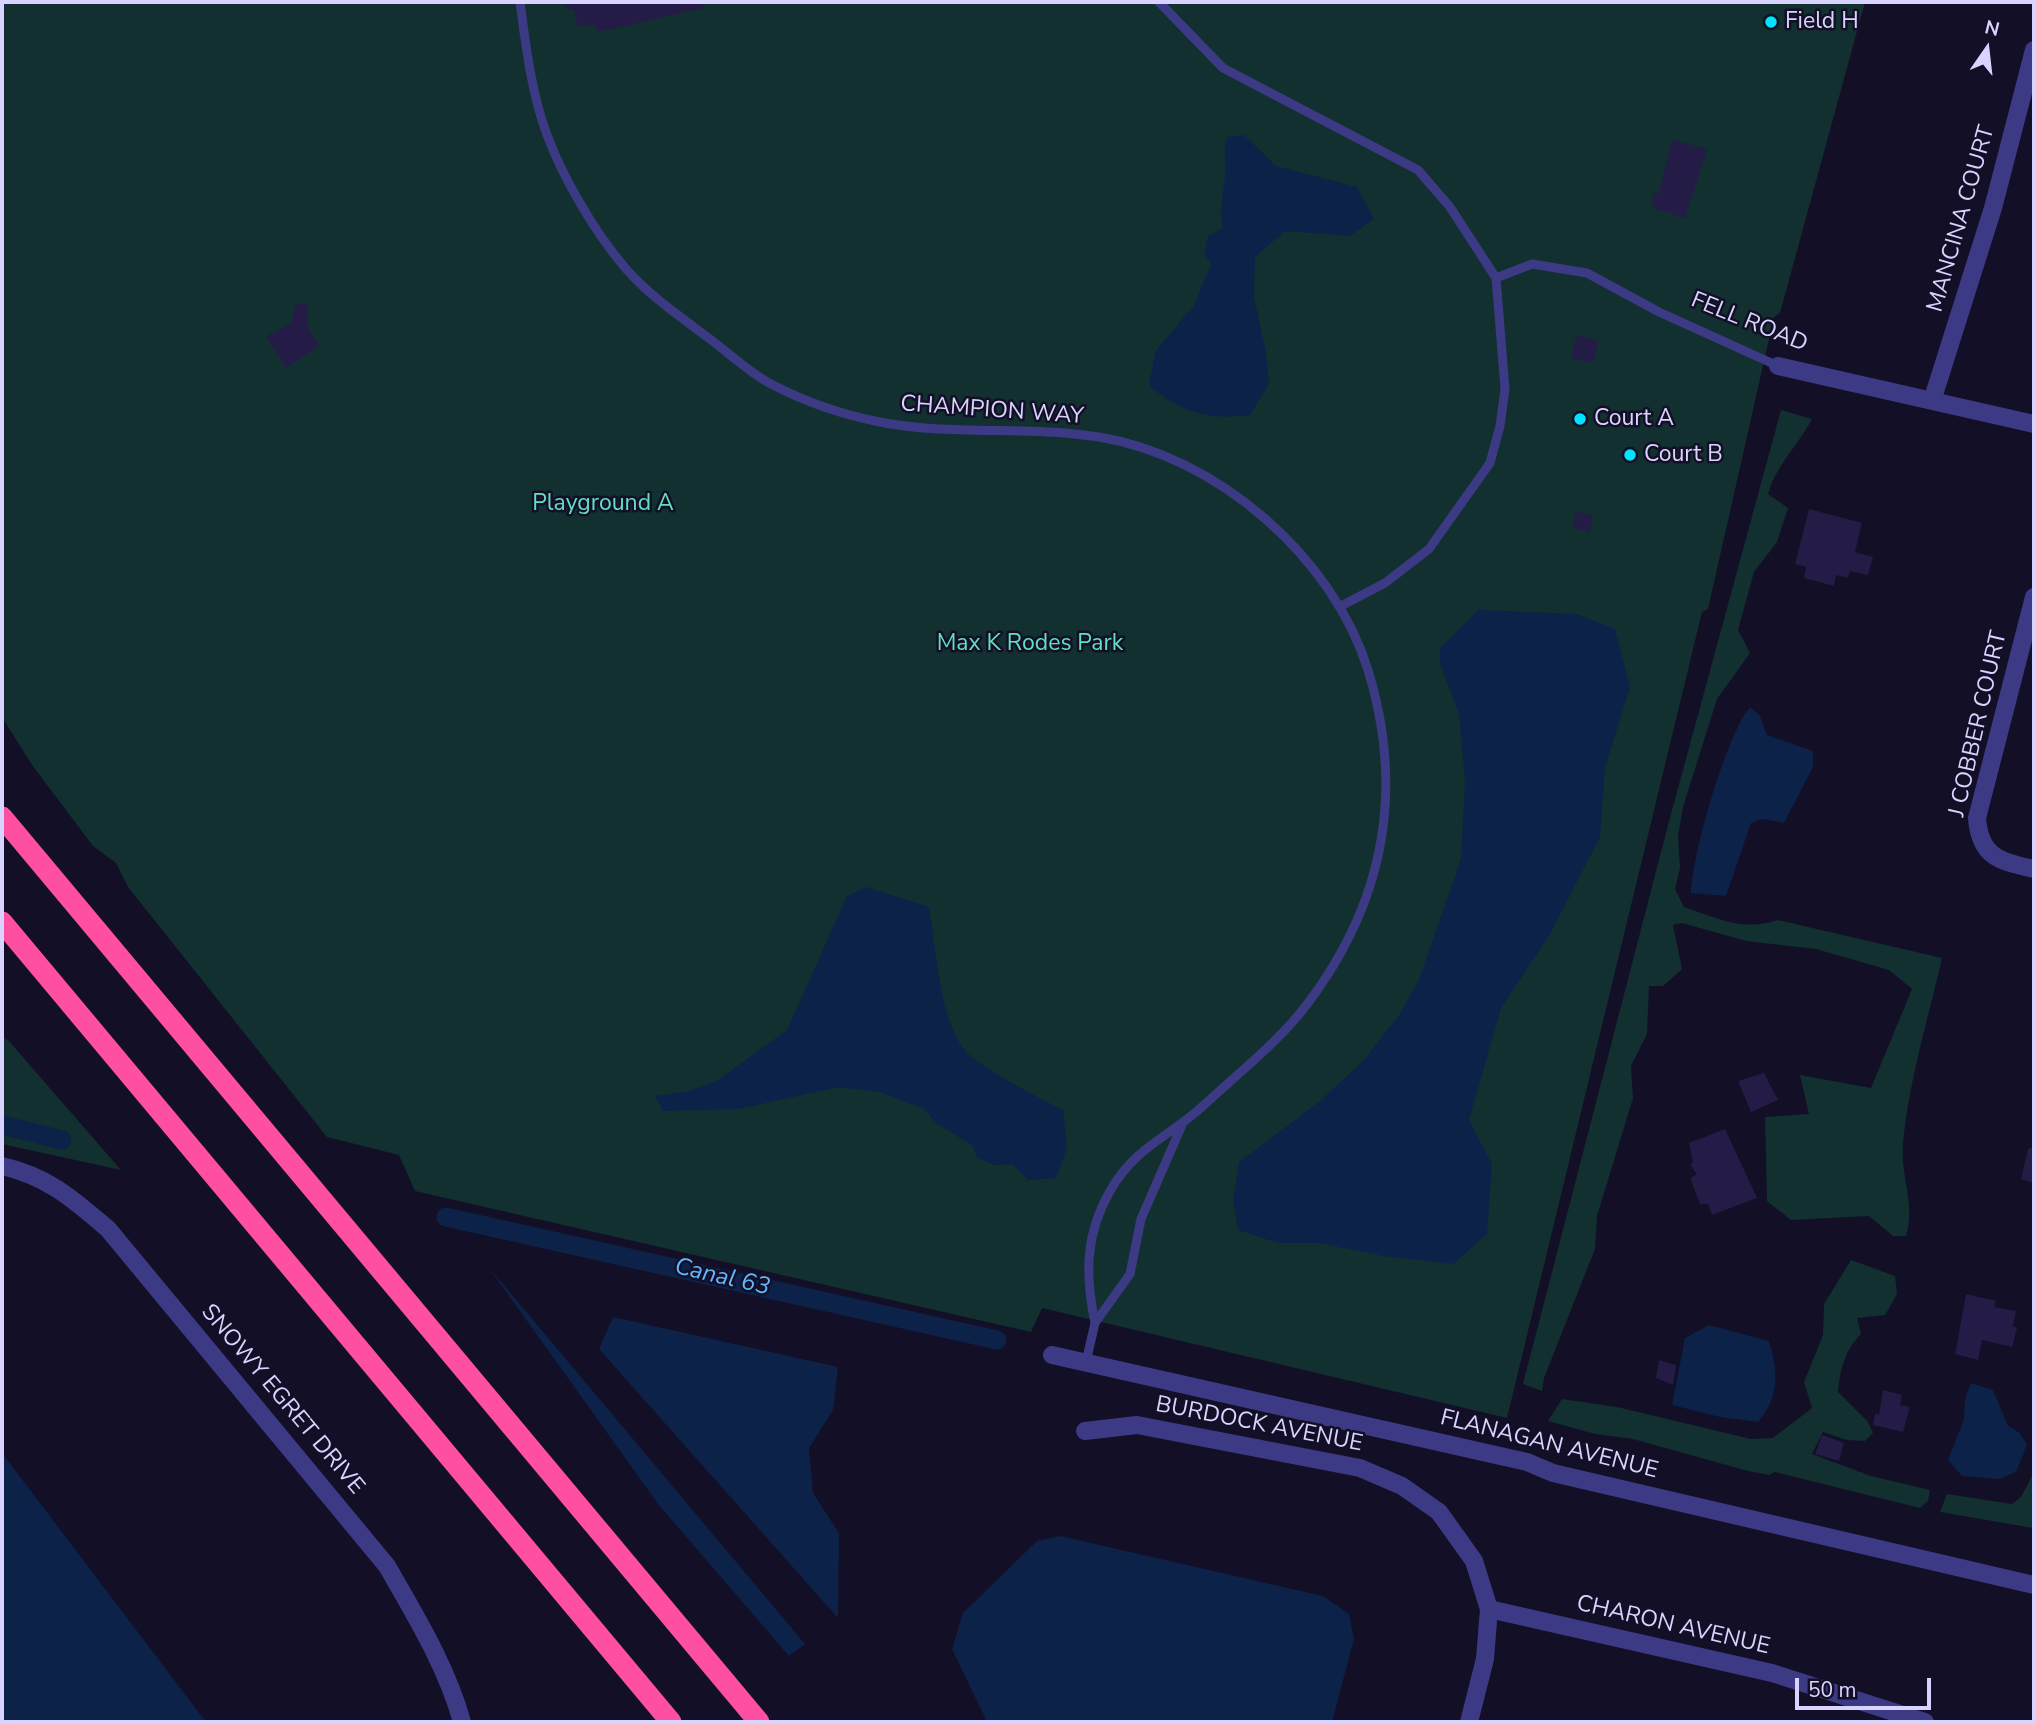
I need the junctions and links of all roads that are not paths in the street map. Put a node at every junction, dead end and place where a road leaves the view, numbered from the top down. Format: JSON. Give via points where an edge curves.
{"nodes":[{"id":1,"x":520,"y":2,"type":"edge"},
{"id":2,"x":1159,"y":2,"type":"edge"},
{"id":3,"x":2034,"y":50,"type":"edge"},
{"id":4,"x":1496,"y":278,"type":"junction"},
{"id":5,"x":1778,"y":366,"type":"joint"},
{"id":6,"x":1932,"y":401,"type":"junction"},
{"id":7,"x":2034,"y":424,"type":"edge"},
{"id":8,"x":2034,"y":597,"type":"edge"},
{"id":9,"x":1341,"y":606,"type":"junction"},
{"id":10,"x":2,"y":817,"type":"edge"},
{"id":11,"x":2034,"y":869,"type":"edge"},
{"id":12,"x":2,"y":922,"type":"edge"},
{"id":13,"x":1182,"y":1125,"type":"junction"},
{"id":14,"x":2,"y":1166,"type":"edge"},
{"id":15,"x":1095,"y":1323,"type":"junction"},
{"id":16,"x":1052,"y":1355,"type":"dead end"},
{"id":17,"x":1086,"y":1363,"type":"junction"},
{"id":18,"x":1085,"y":1431,"type":"dead end"},
{"id":19,"x":2034,"y":1585,"type":"edge"},
{"id":20,"x":1489,"y":1609,"type":"junction"},
{"id":21,"x":1882,"y":1717,"type":"edge"},
{"id":22,"x":461,"y":1722,"type":"edge"},
{"id":23,"x":671,"y":1722,"type":"edge"},
{"id":24,"x":759,"y":1722,"type":"edge"},
{"id":25,"x":1469,"y":1722,"type":"edge"},
{"id":26,"x":1925,"y":1722,"type":"edge"}],
"edges":[{"from":1,"to":9,"type":"lane","name":"CHAMPION WAY","via":[[542,119],[583,209],[628,271],[655,297],[770,384],[869,420],[921,430],[1025,429],[1104,438],[1176,461],[1247,504],[1310,564]]},
{"from":2,"to":4,"type":"lane","via":[[1223,68],[1418,170],[1450,206]]},
{"from":3,"to":6,"type":"street","name":"MANCINA COURT","via":[[1993,208]]},
{"from":4,"to":5,"type":"lane","name":"FELL ROAD","via":[[1532,264],[1587,273],[1659,312]]},
{"from":4,"to":9,"type":"lane","via":[[1505,389],[1490,463],[1429,549],[1385,583]]},
{"from":5,"to":6,"type":"street","name":"FELL ROAD"},
{"from":6,"to":7,"type":"street","name":"FELL ROAD"},
{"from":8,"to":11,"type":"street","name":"J COBBER COURT","via":[[1977,818],[1979,838],[1989,853]]},
{"from":9,"to":13,"type":"lane","name":"CHAMPION WAY","via":[[1367,669],[1383,733],[1387,786],[1382,845],[1366,901],[1345,949],[1306,1006]]},
{"from":10,"to":24,"type":"highway"},
{"from":12,"to":23,"type":"highway"},
{"from":13,"to":15,"type":"lane","name":"CHAMPION WAY","via":[[1141,1219],[1130,1274]]},
{"from":13,"to":15,"type":"lane","name":"CHAMPION WAY","via":[[1153,1140],[1128,1165],[1099,1213],[1087,1283]]},
{"from":14,"to":22,"type":"street","name":"SNOWY EGRET DRIVE","via":[[29,1172],[67,1194],[107,1229],[387,1566],[423,1629]]},
{"from":15,"to":17,"type":"lane","name":"CHAMPION WAY"},
{"from":16,"to":17,"type":"street","name":"FLANAGAN AVENUE"},
{"from":17,"to":19,"type":"street","name":"FLANAGAN AVENUE","via":[[1527,1462],[1553,1473]]},
{"from":18,"to":20,"type":"street","name":"BURDOCK AVENUE","via":[[1137,1425],[1360,1468],[1402,1486],[1440,1512],[1474,1561]]},
{"from":20,"to":21,"type":"street","name":"CHARON AVENUE","via":[[1772,1673]]},
{"from":20,"to":25,"type":"street","name":"BURDOCK AVENUE","via":[[1485,1659]]},
{"from":21,"to":26,"type":"street","name":"CHARON AVENUE"}]}
